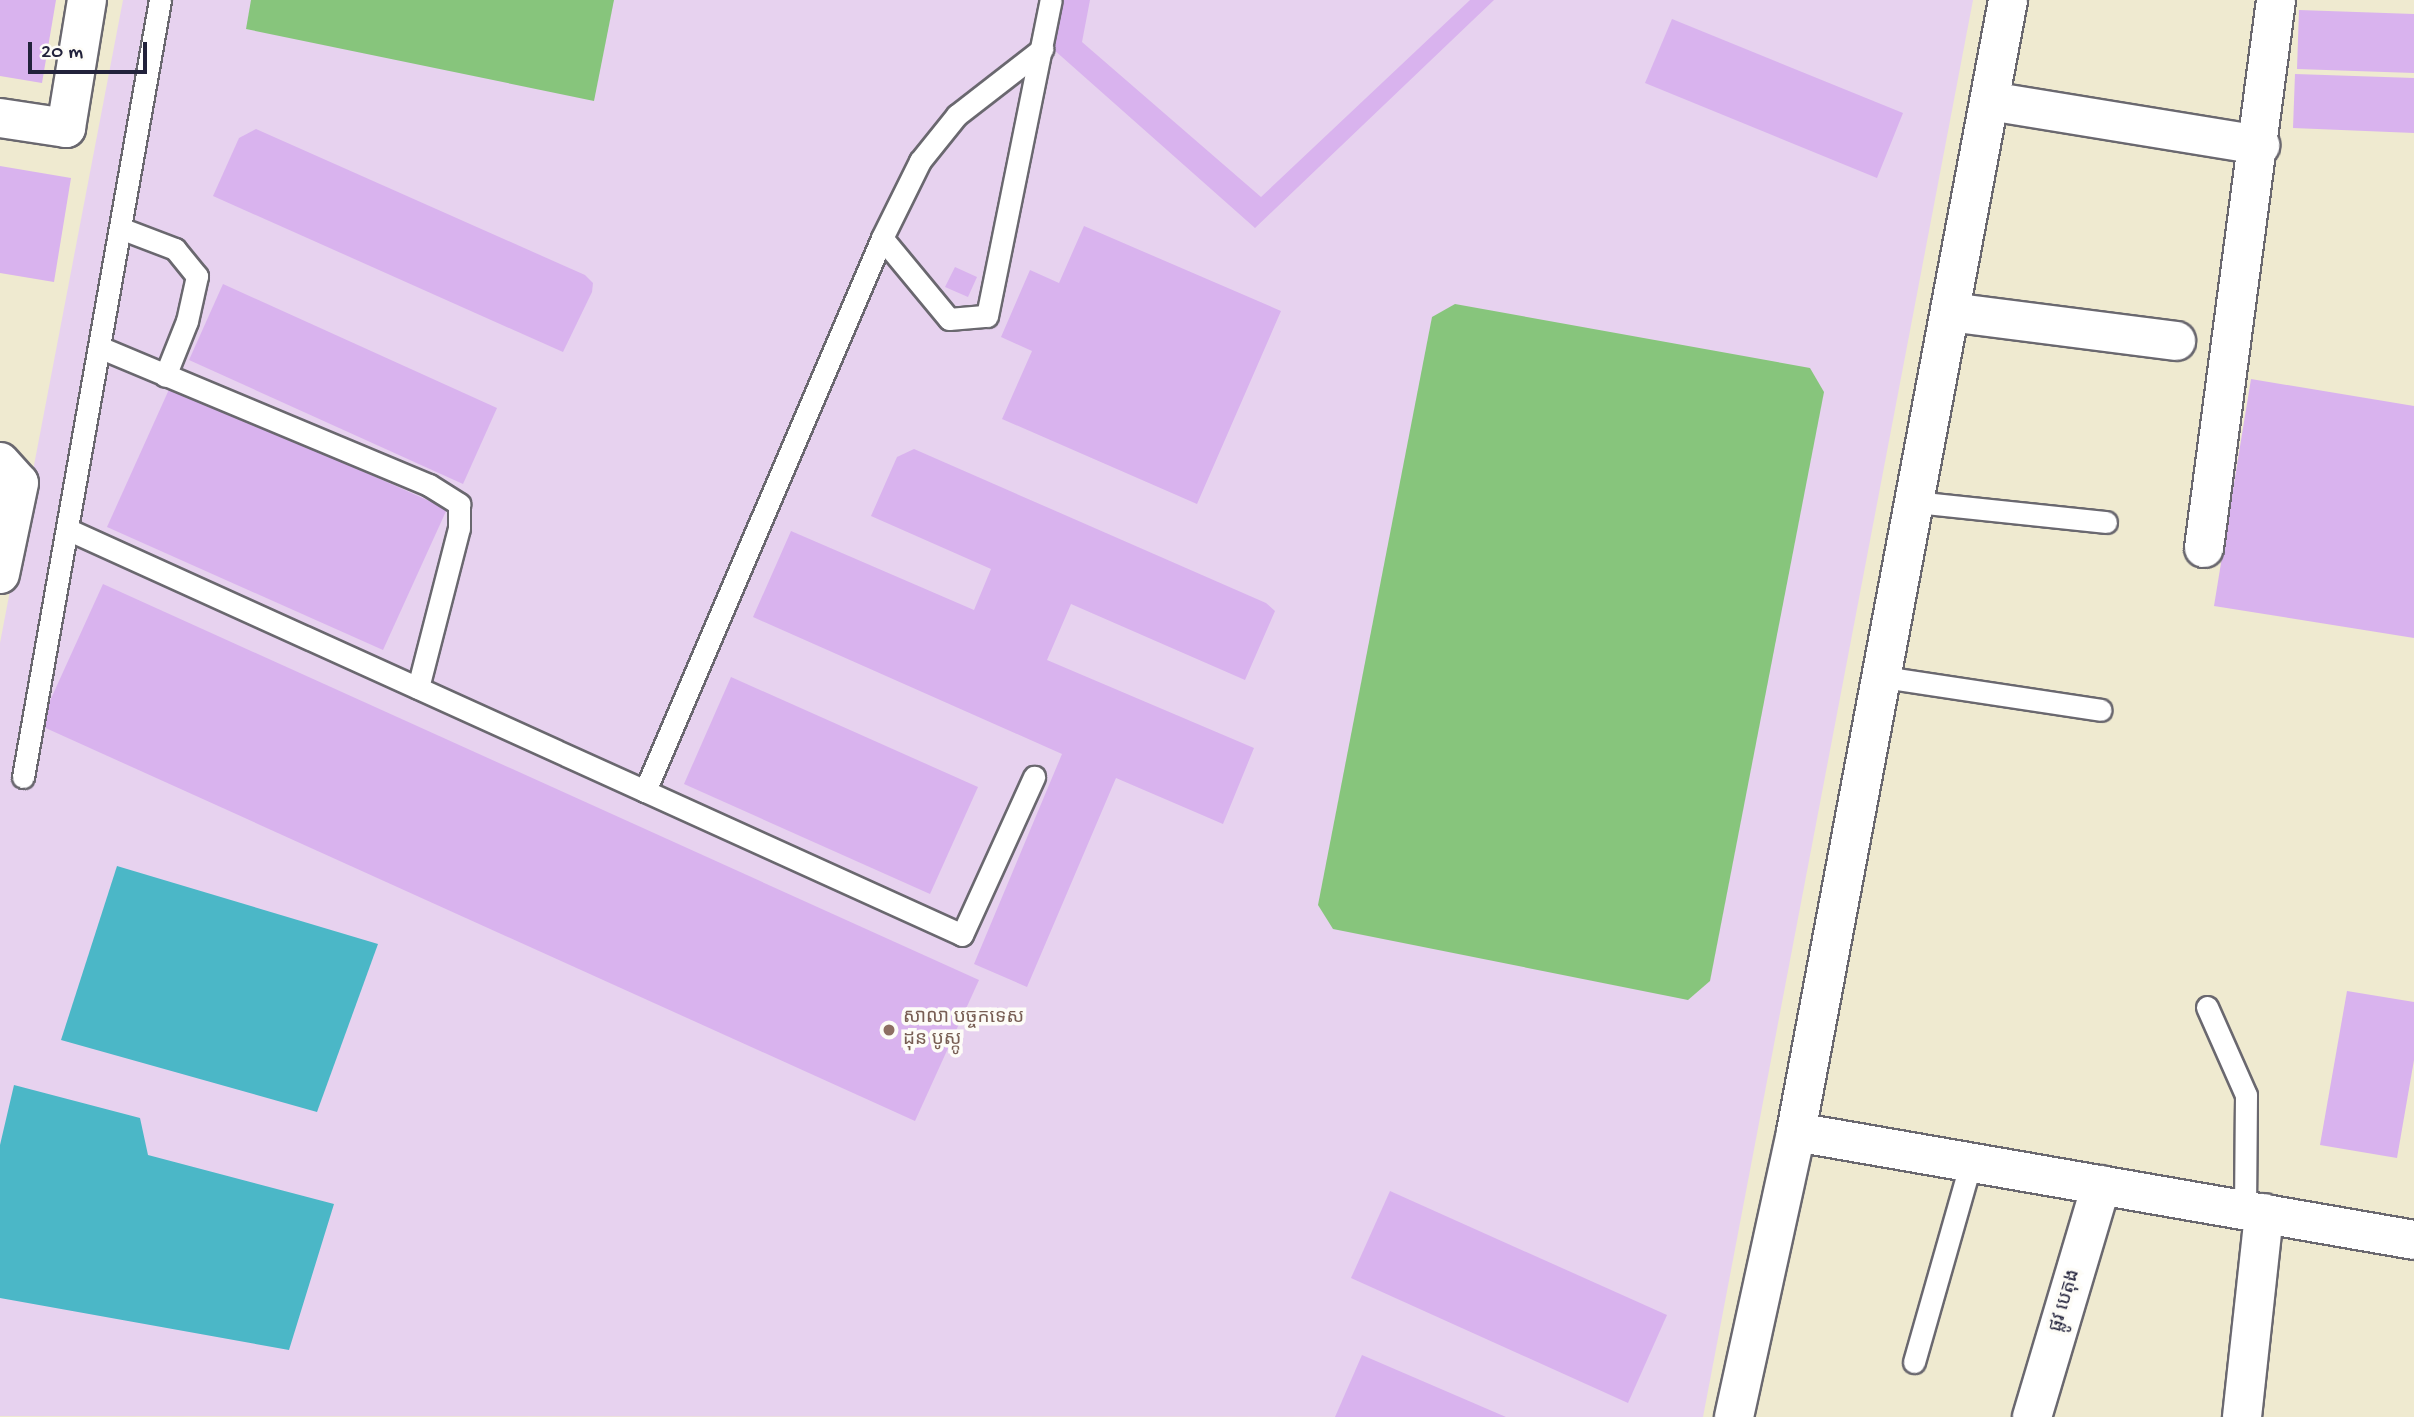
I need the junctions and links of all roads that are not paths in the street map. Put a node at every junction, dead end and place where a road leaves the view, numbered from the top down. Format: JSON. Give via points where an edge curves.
{"nodes":[{"id":1,"x":87,"y":0,"type":"edge"},
{"id":2,"x":160,"y":0,"type":"edge"},
{"id":3,"x":1051,"y":0,"type":"edge"},
{"id":4,"x":2008,"y":0,"type":"edge"},
{"id":5,"x":2276,"y":0,"type":"edge"},
{"id":6,"x":1042,"y":49,"type":"junction"},
{"id":7,"x":1990,"y":101,"type":"junction"},
{"id":8,"x":0,"y":118,"type":"edge"},
{"id":9,"x":2260,"y":145,"type":"junction"},
{"id":10,"x":120,"y":228,"type":"junction"},
{"id":11,"x":882,"y":238,"type":"junction"},
{"id":12,"x":1950,"y":312,"type":"junction"},
{"id":13,"x":2176,"y":341,"type":"dead end"},
{"id":14,"x":99,"y":347,"type":"junction"},
{"id":15,"x":165,"y":376,"type":"junction"},
{"id":16,"x":0,"y":462,"type":"edge"},
{"id":17,"x":1914,"y":502,"type":"junction"},
{"id":18,"x":2105,"y":522,"type":"dead end"},
{"id":19,"x":67,"y":529,"type":"junction"},
{"id":20,"x":2204,"y":548,"type":"dead end"},
{"id":21,"x":0,"y":574,"type":"edge"},
{"id":22,"x":1883,"y":677,"type":"junction"},
{"id":23,"x":418,"y":688,"type":"junction"},
{"id":24,"x":2101,"y":709,"type":"dead end"},
{"id":25,"x":23,"y":776,"type":"dead end"},
{"id":26,"x":1034,"y":777,"type":"dead end"},
{"id":27,"x":645,"y":791,"type":"junction"},
{"id":28,"x":2207,"y":1007,"type":"dead end"},
{"id":29,"x":1796,"y":1132,"type":"junction"},
{"id":30,"x":1971,"y":1162,"type":"junction"},
{"id":31,"x":2101,"y":1185,"type":"junction"},
{"id":32,"x":2254,"y":1212,"type":"junction"},
{"id":33,"x":2413,"y":1232,"type":"edge"},
{"id":34,"x":1914,"y":1362,"type":"dead end"},
{"id":35,"x":1734,"y":1417,"type":"edge"},
{"id":36,"x":2032,"y":1417,"type":"edge"},
{"id":37,"x":2242,"y":1417,"type":"edge"}],
"edges":[{"from":1,"to":8,"type":"street","via":[[66,128]]},
{"from":2,"to":10,"type":"lane"},
{"from":3,"to":6,"type":"lane"},
{"from":4,"to":7,"type":"street"},
{"from":5,"to":9,"type":"street"},
{"from":6,"to":11,"type":"lane","via":[[957,115],[920,161]]},
{"from":6,"to":11,"type":"lane","via":[[987,316],[949,319]]},
{"from":7,"to":9,"type":"street"},
{"from":7,"to":12,"type":"street"},
{"from":9,"to":20,"type":"street"},
{"from":10,"to":14,"type":"lane"},
{"from":10,"to":15,"type":"lane","via":[[175,249],[197,276],[187,321]]},
{"from":11,"to":27,"type":"lane"},
{"from":12,"to":13,"type":"street"},
{"from":12,"to":17,"type":"street"},
{"from":14,"to":15,"type":"lane"},
{"from":14,"to":19,"type":"lane"},
{"from":15,"to":23,"type":"lane","via":[[429,485],[459,504],[458,528]]},
{"from":16,"to":21,"type":"street","via":[[19,483]]},
{"from":17,"to":18,"type":"lane"},
{"from":17,"to":22,"type":"street"},
{"from":19,"to":23,"type":"lane"},
{"from":19,"to":25,"type":"lane"},
{"from":22,"to":24,"type":"lane"},
{"from":22,"to":29,"type":"street"},
{"from":23,"to":27,"type":"lane"},
{"from":26,"to":27,"type":"lane","via":[[962,935]]},
{"from":28,"to":32,"type":"lane","via":[[2246,1095]]},
{"from":29,"to":30,"type":"street"},
{"from":29,"to":35,"type":"street"},
{"from":30,"to":31,"type":"street"},
{"from":30,"to":34,"type":"lane"},
{"from":31,"to":32,"type":"street"},
{"from":31,"to":36,"type":"street","name":"ផ្លូវ បេតុង"},
{"from":32,"to":33,"type":"street"},
{"from":32,"to":37,"type":"street"}]}
